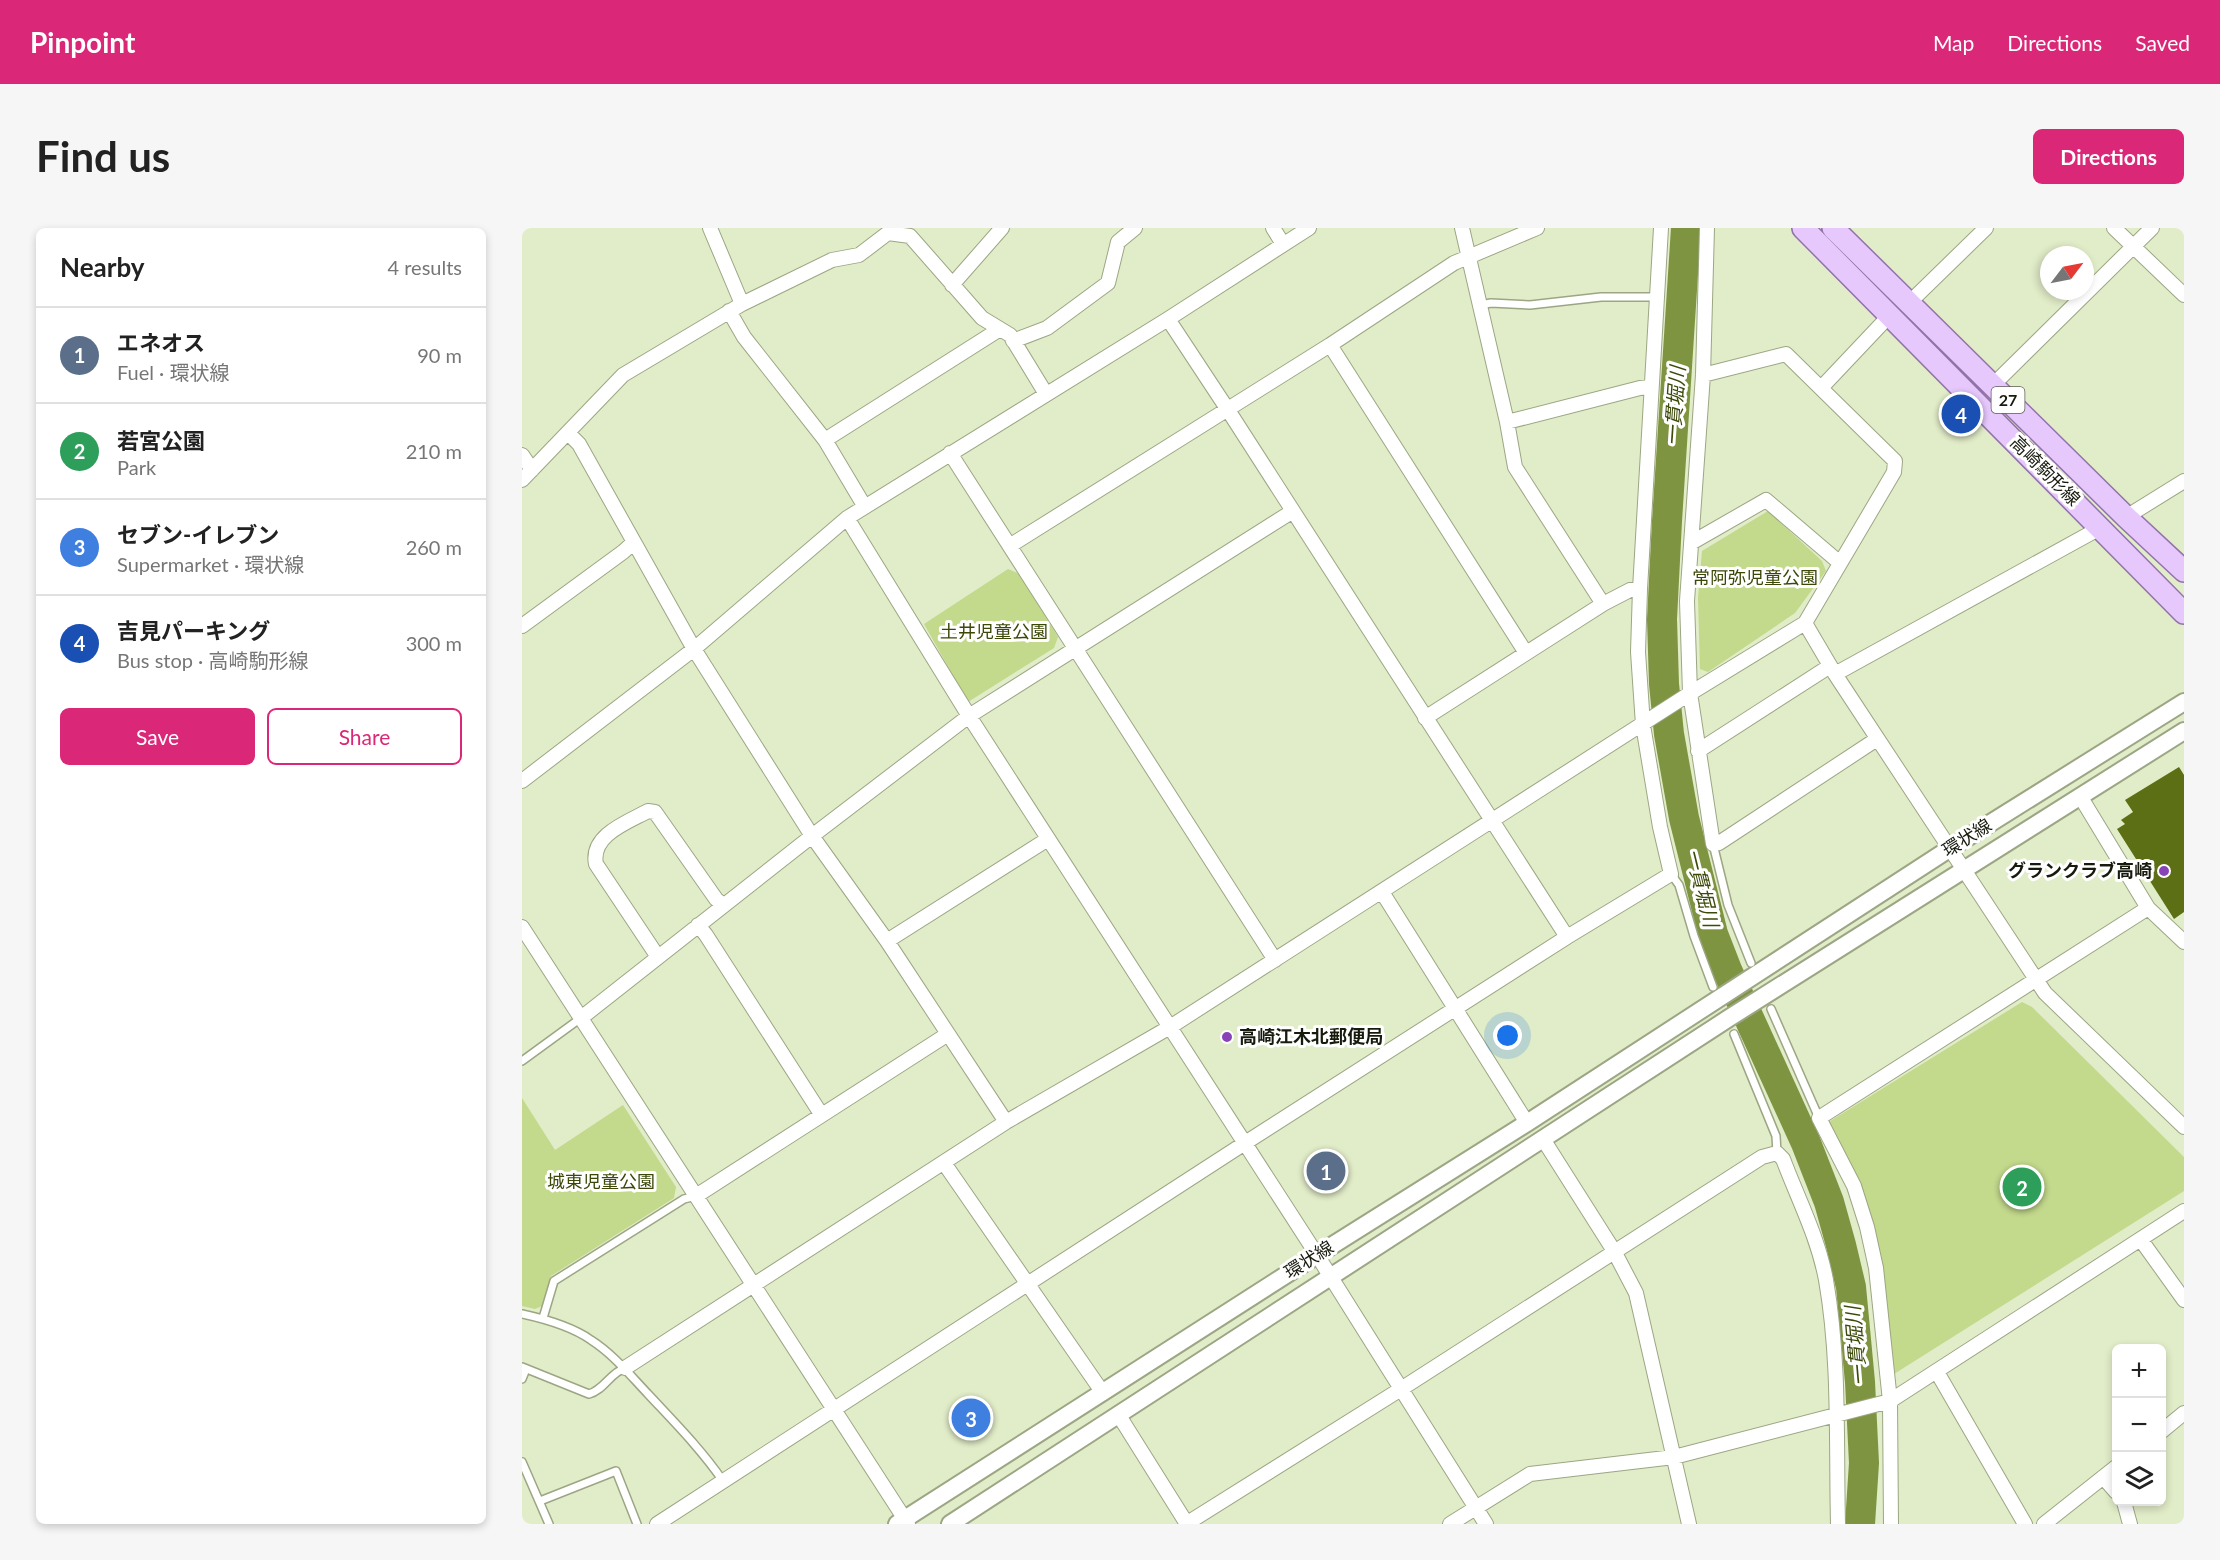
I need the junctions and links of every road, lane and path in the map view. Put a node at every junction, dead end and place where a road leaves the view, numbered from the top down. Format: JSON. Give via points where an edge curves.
{"nodes":[{"id":1,"x":710,"y":228,"type":"edge"},
{"id":2,"x":1002,"y":228,"type":"edge"},
{"id":3,"x":1135,"y":228,"type":"edge"},
{"id":4,"x":1273,"y":228,"type":"edge"},
{"id":5,"x":1309,"y":228,"type":"edge"},
{"id":6,"x":1462,"y":228,"type":"edge"},
{"id":7,"x":1537,"y":228,"type":"edge"},
{"id":8,"x":1661,"y":228,"type":"edge"},
{"id":9,"x":1707,"y":228,"type":"edge"},
{"id":10,"x":1986,"y":228,"type":"edge"},
{"id":11,"x":2114,"y":228,"type":"edge"},
{"id":12,"x":2152,"y":228,"type":"edge"},
{"id":13,"x":901,"y":231,"type":"edge"},
{"id":14,"x":1820,"y":231,"type":"edge"},
{"id":15,"x":1283,"y":244,"type":"junction"},
{"id":16,"x":2133,"y":247,"type":"junction"},
{"id":17,"x":1467,"y":258,"type":"junction"},
{"id":18,"x":952,"y":285,"type":"junction"},
{"id":19,"x":2184,"y":295,"type":"edge"},
{"id":20,"x":1657,"y":297,"type":"junction"},
{"id":21,"x":1479,"y":305,"type":"junction"},
{"id":22,"x":736,"y":308,"type":"junction"},
{"id":23,"x":1899,"y":309,"type":"junction"},
{"id":24,"x":1168,"y":319,"type":"junction"},
{"id":25,"x":1000,"y":329,"type":"junction"},
{"id":26,"x":1013,"y":341,"type":"junction"},
{"id":27,"x":1330,"y":345,"type":"junction"},
{"id":28,"x":1703,"y":375,"type":"junction"},
{"id":29,"x":1993,"y":385,"type":"junction"},
{"id":30,"x":1651,"y":387,"type":"junction"},
{"id":31,"x":1821,"y":388,"type":"junction"},
{"id":32,"x":1046,"y":394,"type":"junction"},
{"id":33,"x":1228,"y":410,"type":"junction"},
{"id":34,"x":1507,"y":422,"type":"junction"},
{"id":35,"x":568,"y":433,"type":"junction"},
{"id":36,"x":825,"y":440,"type":"junction"},
{"id":37,"x":950,"y":453,"type":"junction"},
{"id":38,"x":522,"y":455,"type":"edge"},
{"id":39,"x":532,"y":470,"type":"junction"},
{"id":40,"x":522,"y":480,"type":"edge"},
{"id":41,"x":2184,"y":481,"type":"edge"},
{"id":42,"x":865,"y":507,"type":"junction"},
{"id":43,"x":1293,"y":511,"type":"junction"},
{"id":44,"x":2126,"y":516,"type":"junction"},
{"id":45,"x":847,"y":518,"type":"junction"},
{"id":46,"x":2100,"y":528,"type":"junction"},
{"id":47,"x":633,"y":543,"type":"junction"},
{"id":48,"x":1691,"y":543,"type":"junction"},
{"id":49,"x":1011,"y":545,"type":"junction"},
{"id":50,"x":1840,"y":564,"type":"junction"},
{"id":51,"x":2184,"y":571,"type":"edge"},
{"id":52,"x":1640,"y":589,"type":"junction"},
{"id":53,"x":1603,"y":604,"type":"junction"},
{"id":54,"x":2184,"y":613,"type":"edge"},
{"id":55,"x":1805,"y":624,"type":"junction"},
{"id":56,"x":522,"y":626,"type":"edge"},
{"id":57,"x":694,"y":649,"type":"junction"},
{"id":58,"x":1077,"y":650,"type":"junction"},
{"id":59,"x":1526,"y":653,"type":"junction"},
{"id":60,"x":1832,"y":670,"type":"junction"},
{"id":61,"x":1690,"y":694,"type":"junction"},
{"id":62,"x":2184,"y":702,"type":"edge"},
{"id":63,"x":969,"y":716,"type":"junction"},
{"id":64,"x":1425,"y":718,"type":"junction"},
{"id":65,"x":1643,"y":725,"type":"junction"},
{"id":66,"x":2184,"y":731,"type":"edge"},
{"id":67,"x":1877,"y":739,"type":"junction"},
{"id":68,"x":1698,"y":751,"type":"junction"},
{"id":69,"x":522,"y":781,"type":"edge"},
{"id":70,"x":2080,"y":796,"type":"junction"},
{"id":71,"x":1492,"y":822,"type":"junction"},
{"id":72,"x":812,"y":836,"type":"junction"},
{"id":73,"x":1048,"y":839,"type":"junction"},
{"id":74,"x":1713,"y":844,"type":"junction"},
{"id":75,"x":1949,"y":849,"type":"junction"},
{"id":76,"x":1962,"y":870,"type":"junction"},
{"id":77,"x":1671,"y":874,"type":"junction"},
{"id":78,"x":1382,"y":892,"type":"junction"},
{"id":79,"x":723,"y":905,"type":"junction"},
{"id":80,"x":2148,"y":908,"type":"junction"},
{"id":81,"x":698,"y":925,"type":"junction"},
{"id":82,"x":522,"y":927,"type":"edge"},
{"id":83,"x":1567,"y":937,"type":"junction"},
{"id":84,"x":887,"y":941,"type":"junction"},
{"id":85,"x":2184,"y":942,"type":"edge"},
{"id":86,"x":658,"y":957,"type":"junction"},
{"id":87,"x":1275,"y":960,"type":"junction"},
{"id":88,"x":1751,"y":969,"type":"junction"},
{"id":89,"x":2035,"y":980,"type":"junction"},
{"id":90,"x":1717,"y":992,"type":"junction"},
{"id":91,"x":1766,"y":1003,"type":"junction"},
{"id":92,"x":1455,"y":1008,"type":"junction"},
{"id":93,"x":581,"y":1018,"type":"junction"},
{"id":94,"x":1170,"y":1027,"type":"junction"},
{"id":95,"x":948,"y":1034,"type":"junction"},
{"id":96,"x":1734,"y":1034,"type":"dead end"},
{"id":97,"x":522,"y":1061,"type":"edge"},
{"id":98,"x":821,"y":1114,"type":"junction"},
{"id":99,"x":1819,"y":1118,"type":"junction"},
{"id":100,"x":1006,"y":1122,"type":"junction"},
{"id":101,"x":1527,"y":1124,"type":"junction"},
{"id":102,"x":2184,"y":1127,"type":"edge"},
{"id":103,"x":1543,"y":1138,"type":"junction"},
{"id":104,"x":1245,"y":1143,"type":"junction"},
{"id":105,"x":1777,"y":1153,"type":"junction"},
{"id":106,"x":944,"y":1163,"type":"junction"},
{"id":107,"x":696,"y":1196,"type":"junction"},
{"id":108,"x":2184,"y":1211,"type":"edge"},
{"id":109,"x":2140,"y":1240,"type":"junction"},
{"id":110,"x":1614,"y":1251,"type":"junction"},
{"id":111,"x":1317,"y":1255,"type":"junction"},
{"id":112,"x":1330,"y":1278,"type":"junction"},
{"id":113,"x":752,"y":1284,"type":"junction"},
{"id":114,"x":1027,"y":1284,"type":"junction"},
{"id":115,"x":2184,"y":1300,"type":"edge"},
{"id":116,"x":522,"y":1314,"type":"edge"},
{"id":117,"x":543,"y":1318,"type":"junction"},
{"id":118,"x":524,"y":1368,"type":"edge"},
{"id":119,"x":625,"y":1368,"type":"junction"},
{"id":120,"x":1937,"y":1372,"type":"junction"},
{"id":121,"x":522,"y":1379,"type":"edge"},
{"id":122,"x":1401,"y":1389,"type":"junction"},
{"id":123,"x":1103,"y":1394,"type":"junction"},
{"id":124,"x":1890,"y":1401,"type":"junction"},
{"id":125,"x":833,"y":1410,"type":"junction"},
{"id":126,"x":2184,"y":1413,"type":"edge"},
{"id":127,"x":1118,"y":1414,"type":"junction"},
{"id":128,"x":1836,"y":1415,"type":"junction"},
{"id":129,"x":2166,"y":1428,"type":"edge"},
{"id":130,"x":1674,"y":1458,"type":"junction"},
{"id":131,"x":522,"y":1462,"type":"edge"},
{"id":132,"x":2112,"y":1470,"type":"edge"},
{"id":133,"x":2103,"y":1477,"type":"junction"},
{"id":134,"x":723,"y":1481,"type":"junction"},
{"id":135,"x":2112,"y":1487,"type":"edge"},
{"id":136,"x":540,"y":1501,"type":"junction"},
{"id":137,"x":2125,"y":1506,"type":"edge"},
{"id":138,"x":1476,"y":1507,"type":"junction"},
{"id":139,"x":903,"y":1522,"type":"edge"},
{"id":140,"x":549,"y":1524,"type":"edge"},
{"id":141,"x":637,"y":1524,"type":"edge"},
{"id":142,"x":657,"y":1524,"type":"edge"},
{"id":143,"x":950,"y":1524,"type":"edge"},
{"id":144,"x":1187,"y":1524,"type":"edge"},
{"id":145,"x":1450,"y":1524,"type":"edge"},
{"id":146,"x":1486,"y":1524,"type":"edge"},
{"id":147,"x":1689,"y":1524,"type":"edge"},
{"id":148,"x":1838,"y":1524,"type":"edge"},
{"id":149,"x":1891,"y":1524,"type":"edge"},
{"id":150,"x":2025,"y":1524,"type":"edge"},
{"id":151,"x":2044,"y":1524,"type":"edge"},
{"id":152,"x":2130,"y":1524,"type":"edge"}],
"edges":[{"from":1,"to":22,"type":"street"},
{"from":2,"to":18,"type":"street"},
{"from":3,"to":26,"type":"street","via":[[1118,242],[1108,284],[1047,328]]},
{"from":4,"to":15,"type":"street"},
{"from":5,"to":15,"type":"street"},
{"from":6,"to":17,"type":"street"},
{"from":7,"to":17,"type":"street"},
{"from":8,"to":20,"type":"street"},
{"from":9,"to":28,"type":"street"},
{"from":10,"to":23,"type":"street"},
{"from":11,"to":16,"type":"street"},
{"from":12,"to":16,"type":"street"},
{"from":13,"to":18,"type":"street","via":[[910,236]]},
{"from":13,"to":22,"type":"street","via":[[888,233],[859,255],[832,260]]},
{"from":14,"to":23,"type":"main road","name":"高崎駒形線","number":"27"},
{"from":15,"to":24,"type":"street"},
{"from":16,"to":19,"type":"street"},
{"from":16,"to":29,"type":"street"},
{"from":17,"to":21,"type":"street"},
{"from":17,"to":27,"type":"street"},
{"from":18,"to":25,"type":"street","via":[[982,318]]},
{"from":20,"to":21,"type":"lane"},
{"from":20,"to":30,"type":"street"},
{"from":21,"to":34,"type":"street"},
{"from":22,"to":35,"type":"street","via":[[623,375]]},
{"from":22,"to":36,"type":"street","via":[[744,337]]},
{"from":23,"to":29,"type":"main road","name":"高崎駒形線","number":"27"},
{"from":23,"to":31,"type":"street"},
{"from":23,"to":46,"type":"main road","name":"高崎駒形線","number":"27"},
{"from":24,"to":32,"type":"street"},
{"from":24,"to":33,"type":"street"},
{"from":25,"to":26,"type":"street"},
{"from":25,"to":36,"type":"street"},
{"from":26,"to":32,"type":"street"},
{"from":27,"to":33,"type":"street"},
{"from":27,"to":59,"type":"street"},
{"from":28,"to":31,"type":"street","via":[[1786,354]]},
{"from":28,"to":48,"type":"street"},
{"from":29,"to":44,"type":"main road","name":"高崎駒形線","number":"27"},
{"from":30,"to":34,"type":"street"},
{"from":30,"to":52,"type":"street"},
{"from":31,"to":50,"type":"street","via":[[1894,461],[1894,472]]},
{"from":32,"to":37,"type":"street"},
{"from":33,"to":43,"type":"street"},
{"from":33,"to":49,"type":"street"},
{"from":34,"to":53,"type":"street","via":[[1515,466]]},
{"from":35,"to":39,"type":"street"},
{"from":35,"to":47,"type":"street","via":[[579,444]]},
{"from":36,"to":42,"type":"street"},
{"from":37,"to":42,"type":"street"},
{"from":37,"to":49,"type":"street"},
{"from":38,"to":39,"type":"street"},
{"from":39,"to":40,"type":"street"},
{"from":41,"to":44,"type":"street"},
{"from":42,"to":45,"type":"street"},
{"from":43,"to":58,"type":"street"},
{"from":43,"to":64,"type":"street"},
{"from":44,"to":51,"type":"main road","name":"高崎駒形線","number":"27"},
{"from":45,"to":57,"type":"street"},
{"from":45,"to":63,"type":"street"},
{"from":46,"to":54,"type":"main road","name":"高崎駒形線","number":"27"},
{"from":46,"to":60,"type":"street"},
{"from":47,"to":56,"type":"street"},
{"from":47,"to":57,"type":"street"},
{"from":48,"to":50,"type":"street","via":[[1766,500]]},
{"from":48,"to":61,"type":"street","via":[[1687,601]]},
{"from":49,"to":58,"type":"street"},
{"from":50,"to":55,"type":"street"},
{"from":52,"to":53,"type":"street"},
{"from":52,"to":65,"type":"street","via":[[1638,652]]},
{"from":53,"to":59,"type":"street"},
{"from":55,"to":60,"type":"street"},
{"from":55,"to":61,"type":"street"},
{"from":57,"to":69,"type":"street"},
{"from":57,"to":72,"type":"street"},
{"from":58,"to":63,"type":"street"},
{"from":58,"to":87,"type":"street"},
{"from":59,"to":64,"type":"street"},
{"from":60,"to":67,"type":"street"},
{"from":60,"to":68,"type":"street"},
{"from":61,"to":65,"type":"street"},
{"from":61,"to":68,"type":"street"},
{"from":62,"to":75,"type":"street","name":"環状線"},
{"from":63,"to":72,"type":"street"},
{"from":63,"to":73,"type":"street"},
{"from":64,"to":71,"type":"street"},
{"from":65,"to":71,"type":"street"},
{"from":65,"to":77,"type":"street"},
{"from":66,"to":70,"type":"street","name":"環状線"},
{"from":67,"to":74,"type":"street"},
{"from":67,"to":75,"type":"street"},
{"from":68,"to":74,"type":"street"},
{"from":70,"to":76,"type":"street","name":"環状線"},
{"from":70,"to":80,"type":"street"},
{"from":71,"to":78,"type":"street"},
{"from":71,"to":83,"type":"street"},
{"from":72,"to":79,"type":"street"},
{"from":72,"to":84,"type":"street"},
{"from":73,"to":84,"type":"street"},
{"from":73,"to":94,"type":"street"},
{"from":74,"to":88,"type":"lane","via":[[1728,905]]},
{"from":75,"to":76,"type":"street"},
{"from":75,"to":88,"type":"street","name":"環状線"},
{"from":76,"to":89,"type":"street"},
{"from":76,"to":91,"type":"street","name":"環状線"},
{"from":77,"to":83,"type":"street"},
{"from":77,"to":90,"type":"lane","via":[[1679,885]]},
{"from":78,"to":87,"type":"street"},
{"from":78,"to":92,"type":"street"},
{"from":79,"to":81,"type":"street"},
{"from":79,"to":86,"type":"street","via":[[655,812],[648,811],[603,837],[596,864]]},
{"from":80,"to":85,"type":"street"},
{"from":80,"to":89,"type":"street"},
{"from":81,"to":86,"type":"street"},
{"from":81,"to":98,"type":"street"},
{"from":82,"to":93,"type":"street"},
{"from":83,"to":92,"type":"street"},
{"from":84,"to":95,"type":"street"},
{"from":86,"to":93,"type":"street"},
{"from":87,"to":94,"type":"street"},
{"from":88,"to":90,"type":"street","name":"環状線"},
{"from":89,"to":99,"type":"street"},
{"from":89,"to":102,"type":"street"},
{"from":90,"to":101,"type":"street","name":"環状線"},
{"from":91,"to":99,"type":"lane"},
{"from":91,"to":103,"type":"street","name":"環状線","via":[[1729,1018]]},
{"from":92,"to":101,"type":"street"},
{"from":92,"to":104,"type":"street"},
{"from":93,"to":97,"type":"lane"},
{"from":93,"to":107,"type":"street"},
{"from":94,"to":100,"type":"street"},
{"from":94,"to":104,"type":"street"},
{"from":95,"to":98,"type":"street"},
{"from":95,"to":100,"type":"street"},
{"from":96,"to":105,"type":"lane","via":[[1776,1136]]},
{"from":98,"to":107,"type":"street"},
{"from":99,"to":124,"type":"street","via":[[1854,1186],[1867,1227],[1876,1268]]},
{"from":100,"to":106,"type":"street"},
{"from":101,"to":111,"type":"street","name":"環状線"},
{"from":103,"to":110,"type":"street"},
{"from":103,"to":112,"type":"street","name":"環状線"},
{"from":104,"to":111,"type":"street"},
{"from":104,"to":114,"type":"street"},
{"from":105,"to":110,"type":"street","via":[[1762,1157]]},
{"from":105,"to":128,"type":"street","via":[[1812,1227],[1826,1279]]},
{"from":106,"to":113,"type":"street"},
{"from":106,"to":114,"type":"street"},
{"from":107,"to":113,"type":"street"},
{"from":107,"to":117,"type":"lane","via":[[684,1199],[554,1281]]},
{"from":108,"to":109,"type":"street"},
{"from":109,"to":115,"type":"street"},
{"from":109,"to":120,"type":"street"},
{"from":110,"to":122,"type":"street"},
{"from":110,"to":130,"type":"street","via":[[1636,1293]]},
{"from":111,"to":112,"type":"street"},
{"from":111,"to":123,"type":"street","name":"環状線"},
{"from":112,"to":122,"type":"street"},
{"from":112,"to":127,"type":"street","name":"環状線"},
{"from":113,"to":119,"type":"street"},
{"from":113,"to":125,"type":"street"},
{"from":114,"to":123,"type":"street"},
{"from":114,"to":125,"type":"street"},
{"from":116,"to":117,"type":"lane"},
{"from":117,"to":119,"type":"lane","via":[[589,1338]]},
{"from":118,"to":119,"type":"lane","via":[[589,1394]]},
{"from":118,"to":121,"type":"lane"},
{"from":119,"to":134,"type":"lane"},
{"from":120,"to":124,"type":"street"},
{"from":120,"to":150,"type":"street"},
{"from":122,"to":138,"type":"street"},
{"from":122,"to":144,"type":"street"},
{"from":123,"to":139,"type":"street","name":"環状線"},
{"from":124,"to":128,"type":"street"},
{"from":124,"to":149,"type":"street"},
{"from":125,"to":134,"type":"street"},
{"from":125,"to":139,"type":"street"},
{"from":126,"to":129,"type":"street"},
{"from":127,"to":143,"type":"street","name":"環状線"},
{"from":127,"to":144,"type":"street"},
{"from":128,"to":130,"type":"street"},
{"from":128,"to":148,"type":"street"},
{"from":130,"to":138,"type":"street","via":[[1530,1474]]},
{"from":130,"to":147,"type":"street"},
{"from":131,"to":136,"type":"lane"},
{"from":132,"to":133,"type":"street"},
{"from":133,"to":135,"type":"street"},
{"from":133,"to":151,"type":"street"},
{"from":134,"to":142,"type":"street"},
{"from":136,"to":140,"type":"lane"},
{"from":136,"to":141,"type":"lane","via":[[616,1471]]},
{"from":137,"to":152,"type":"street"},
{"from":138,"to":145,"type":"street"},
{"from":138,"to":146,"type":"street"}]}
